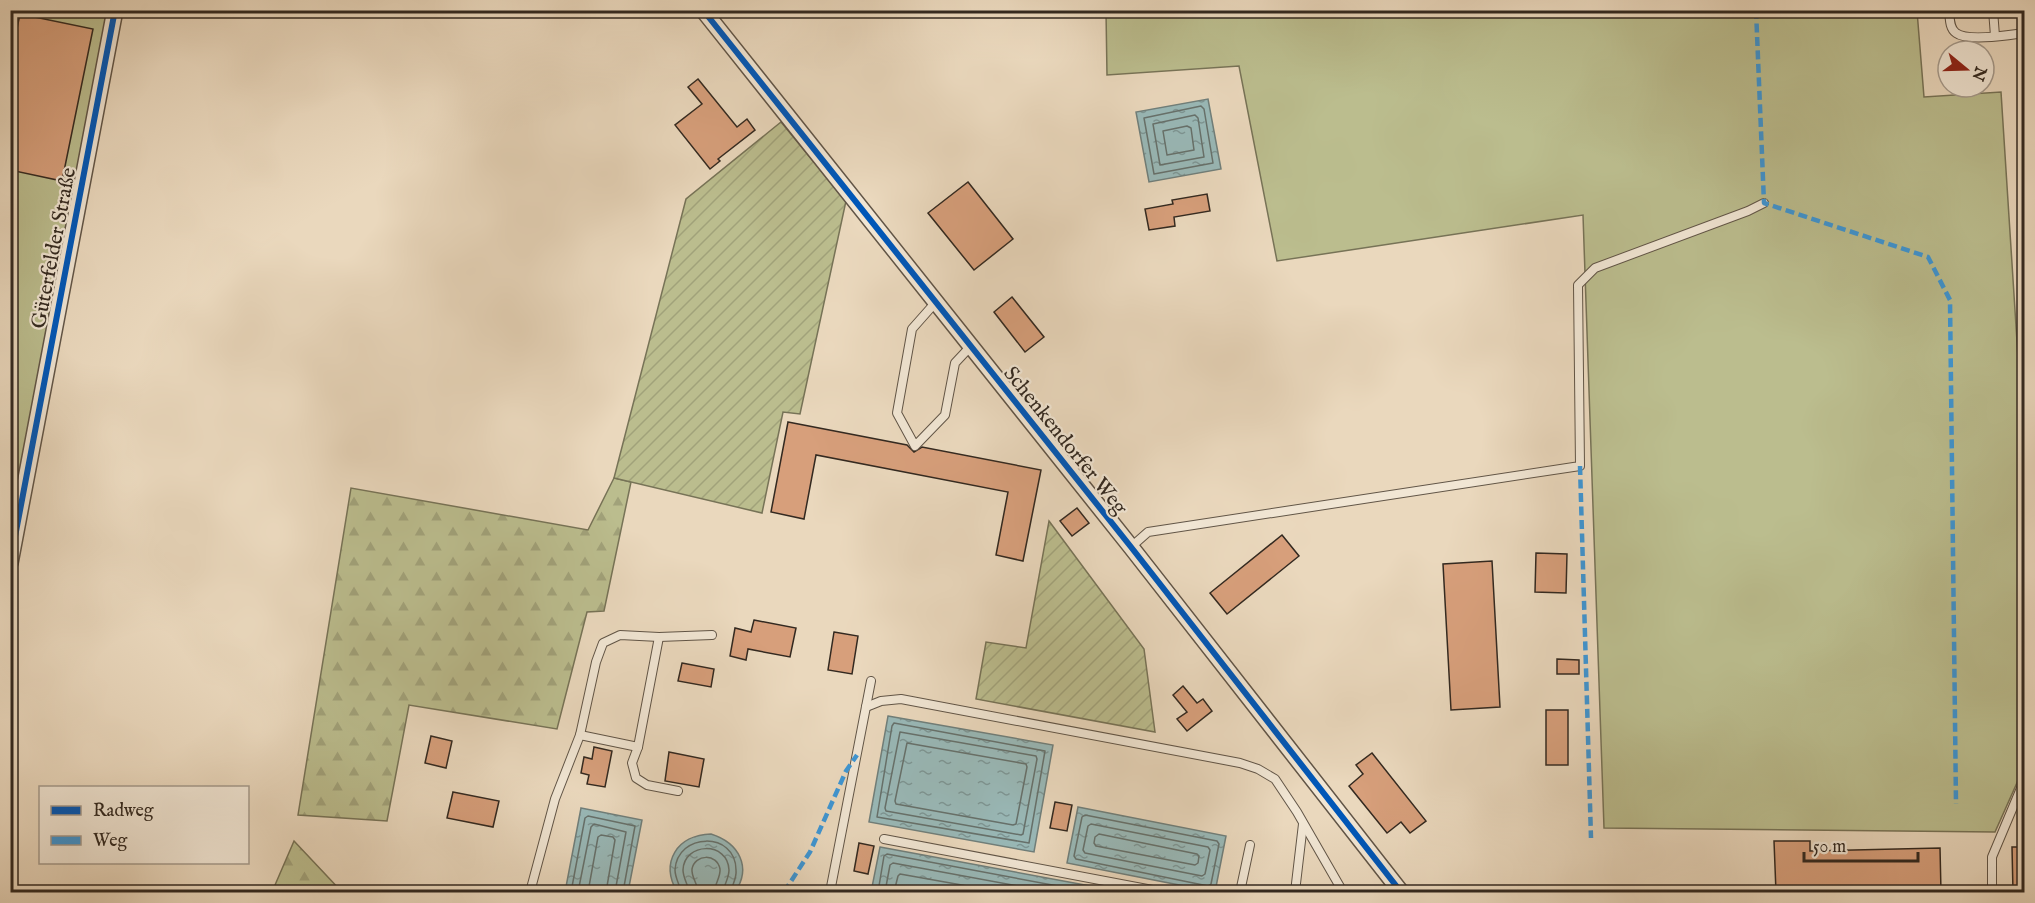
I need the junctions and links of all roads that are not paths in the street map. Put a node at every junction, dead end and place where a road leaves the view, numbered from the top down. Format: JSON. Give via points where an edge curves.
{"nodes":[{"id":1,"x":115,"y":10,"type":"edge"},
{"id":2,"x":703,"y":10,"type":"edge"},
{"id":3,"x":1949,"y":10,"type":"edge"},
{"id":4,"x":1993,"y":10,"type":"edge"},
{"id":5,"x":2025,"y":33,"type":"edge"},
{"id":6,"x":1995,"y":36,"type":"junction"},
{"id":7,"x":1764,"y":203,"type":"dead end"},
{"id":8,"x":935,"y":303,"type":"junction"},
{"id":9,"x":970,"y":347,"type":"junction"},
{"id":10,"x":1131,"y":547,"type":"junction"},
{"id":11,"x":10,"y":563,"type":"edge"},
{"id":12,"x":712,"y":635,"type":"dead end"},
{"id":13,"x":659,"y":638,"type":"junction"},
{"id":14,"x":871,"y":681,"type":"dead end"},
{"id":15,"x":866,"y":707,"type":"junction"},
{"id":16,"x":580,"y":735,"type":"junction"},
{"id":17,"x":638,"y":747,"type":"junction"},
{"id":18,"x":2025,"y":781,"type":"edge"},
{"id":19,"x":678,"y":791,"type":"dead end"},
{"id":20,"x":1304,"y":824,"type":"junction"},
{"id":21,"x":884,"y":839,"type":"dead end"},
{"id":22,"x":1250,"y":845,"type":"dead end"},
{"id":23,"x":530,"y":892,"type":"edge"},
{"id":24,"x":830,"y":892,"type":"edge"},
{"id":25,"x":1163,"y":892,"type":"edge"},
{"id":26,"x":1240,"y":892,"type":"edge"},
{"id":27,"x":1295,"y":892,"type":"edge"},
{"id":28,"x":1343,"y":892,"type":"edge"},
{"id":29,"x":1401,"y":892,"type":"edge"},
{"id":30,"x":1992,"y":892,"type":"edge"}],
"edges":[{"from":1,"to":11,"type":"street","name":"Güterfelder Straße"},
{"from":2,"to":8,"type":"street","name":"Schenkendorfer Weg"},
{"from":3,"to":6,"type":"lane","via":[[1950,24],[1956,33],[1968,38]]},
{"from":4,"to":6,"type":"lane"},
{"from":5,"to":6,"type":"lane"},
{"from":7,"to":10,"type":"lane","via":[[1595,268],[1578,285],[1580,466],[1148,532]]},
{"from":8,"to":9,"type":"street","name":"Schenkendorfer Weg"},
{"from":8,"to":9,"type":"lane","via":[[912,329],[897,413],[915,446],[945,416],[955,363]]},
{"from":9,"to":10,"type":"street","name":"Schenkendorfer Weg"},
{"from":10,"to":29,"type":"street","name":"Schenkendorfer Weg"},
{"from":12,"to":13,"type":"lane"},
{"from":13,"to":16,"type":"lane","via":[[620,635],[603,644]]},
{"from":13,"to":17,"type":"lane"},
{"from":14,"to":15,"type":"lane"},
{"from":15,"to":20,"type":"lane","via":[[902,699],[1240,763],[1275,779]]},
{"from":15,"to":24,"type":"lane"},
{"from":16,"to":17,"type":"lane"},
{"from":16,"to":23,"type":"lane","via":[[555,799]]},
{"from":17,"to":19,"type":"lane","via":[[632,762],[636,777],[647,785]]},
{"from":18,"to":30,"type":"lane","via":[[1992,857]]},
{"from":20,"to":27,"type":"lane"},
{"from":20,"to":28,"type":"lane"},
{"from":21,"to":25,"type":"lane"},
{"from":22,"to":26,"type":"lane"}]}
